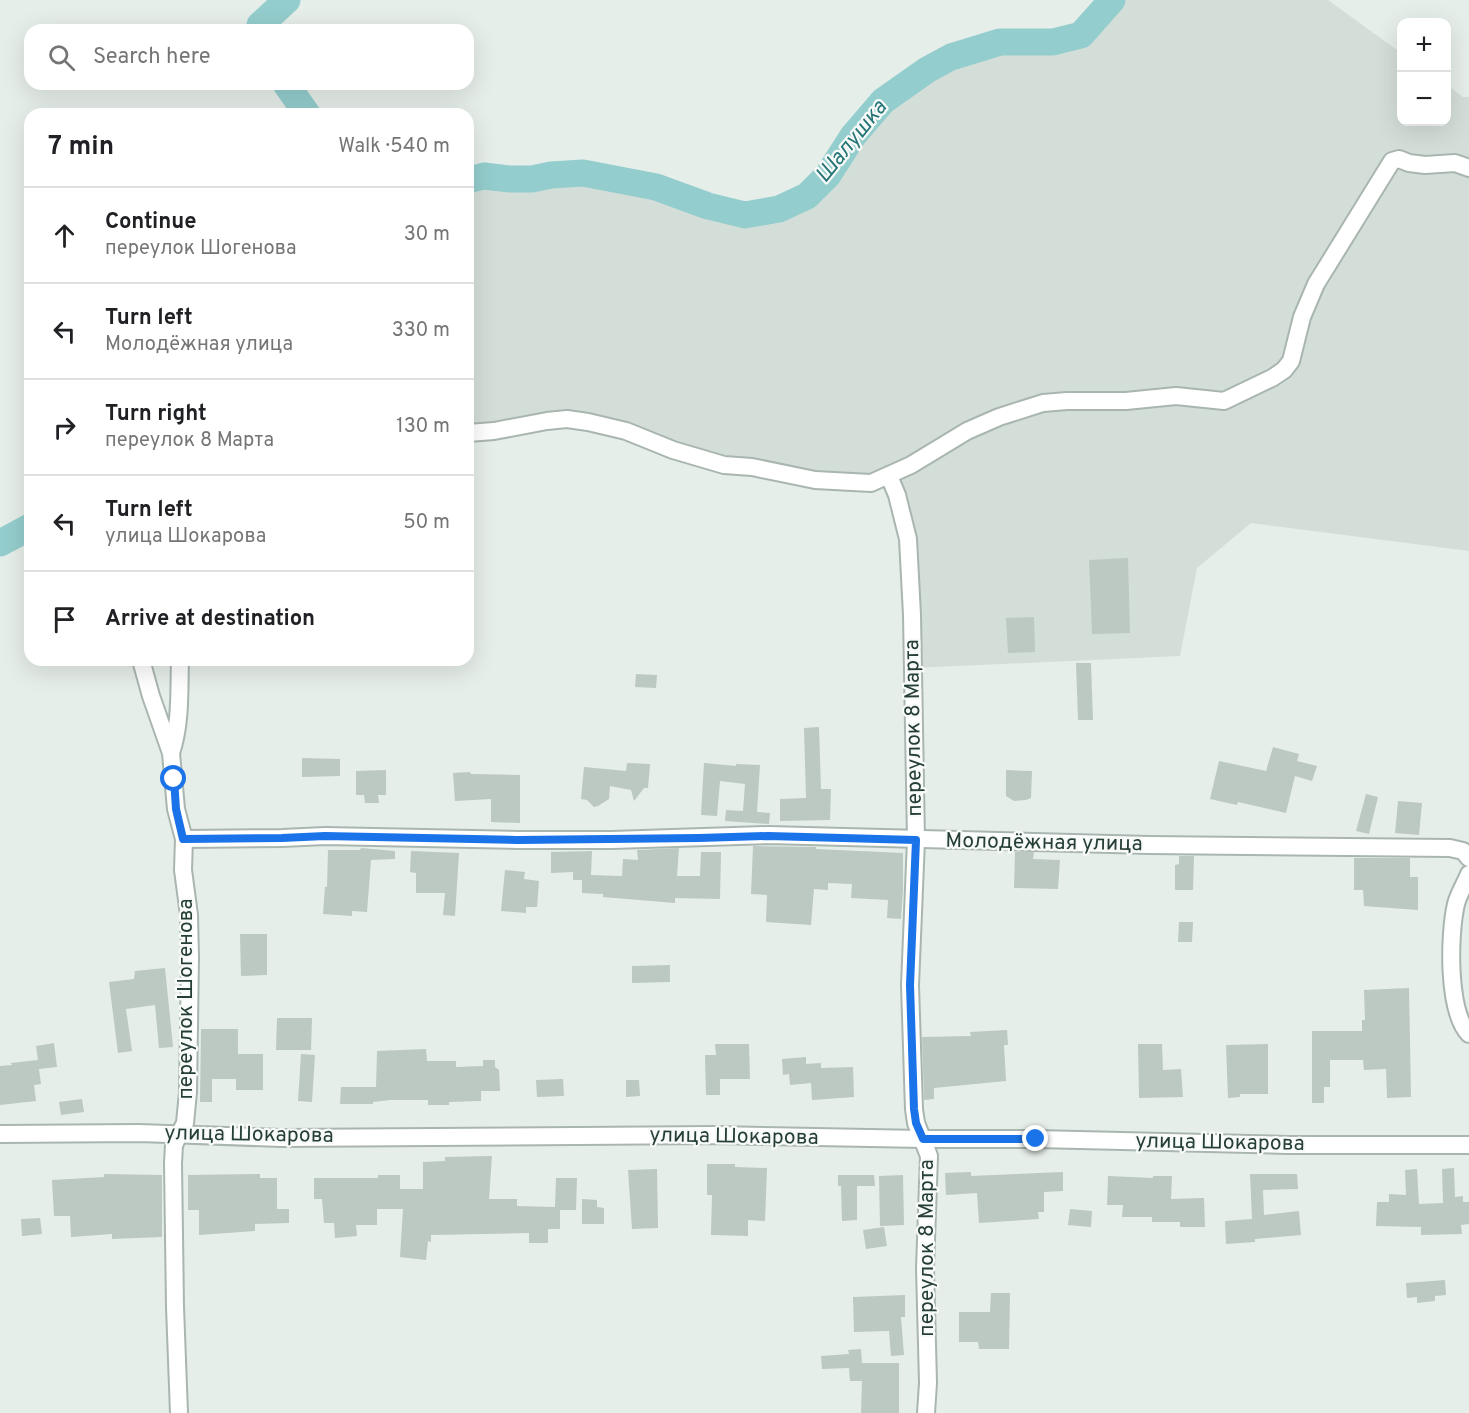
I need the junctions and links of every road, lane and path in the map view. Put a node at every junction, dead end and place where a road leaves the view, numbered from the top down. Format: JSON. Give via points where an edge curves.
{"nodes":[{"id":1,"x":1469,"y":168,"type":"edge"},
{"id":2,"x":474,"y":433,"type":"edge"},
{"id":3,"x":889,"y":476,"type":"junction"},
{"id":4,"x":143,"y":666,"type":"edge"},
{"id":5,"x":180,"y":666,"type":"edge"},
{"id":6,"x":171,"y":753,"type":"junction"},
{"id":7,"x":183,"y":839,"type":"junction"},
{"id":8,"x":916,"y":840,"type":"junction"},
{"id":9,"x":1469,"y":858,"type":"edge"},
{"id":10,"x":1469,"y":874,"type":"edge"},
{"id":11,"x":1469,"y":1034,"type":"edge"},
{"id":12,"x":0,"y":1134,"type":"edge"},
{"id":13,"x":180,"y":1134,"type":"junction"},
{"id":14,"x":923,"y":1139,"type":"junction"},
{"id":15,"x":1469,"y":1144,"type":"edge"},
{"id":16,"x":179,"y":1413,"type":"edge"},
{"id":17,"x":926,"y":1413,"type":"edge"}],
"edges":[{"from":1,"to":3,"type":"street","via":[[1455,163],[1392,161],[1316,284],[1302,317],[1291,361],[1272,378],[1224,400],[1176,396],[1067,401],[1023,408],[967,431]]},
{"from":2,"to":3,"type":"street","via":[[577,420],[724,465],[849,483],[871,483]]},
{"from":3,"to":8,"type":"street","name":"переулок 8 Марта","via":[[904,521],[908,550]]},
{"from":4,"to":6,"type":"street","name":"переулок Шогенова"},
{"from":5,"to":6,"type":"street","via":[[178,716]]},
{"from":6,"to":7,"type":"street","name":"переулок Шогенова"},
{"from":7,"to":8,"type":"street","name":"Молодёжная улица","via":[[325,836],[612,840],[768,836]]},
{"from":7,"to":13,"type":"street","name":"переулок Шогенова","via":[[190,957],[188,1092]]},
{"from":8,"to":9,"type":"street","name":"Молодёжная улица","via":[[1436,848],[1463,851]]},
{"from":8,"to":14,"type":"street","name":"переулок 8 Марта","via":[[910,985],[914,1109]]},
{"from":10,"to":11,"type":"street","via":[[1456,903],[1452,949],[1456,1007]]},
{"from":12,"to":13,"type":"street","name":"улица Шокарова"},
{"from":13,"to":14,"type":"street","name":"улица Шокарова","via":[[281,1138],[715,1135]]},
{"from":13,"to":16,"type":"street","name":"переулок Шогенова","via":[[174,1145],[173,1163]]},
{"from":14,"to":15,"type":"street","name":"улица Шокарова"},
{"from":14,"to":17,"type":"street","name":"переулок 8 Марта","via":[[928,1156]]}]}
